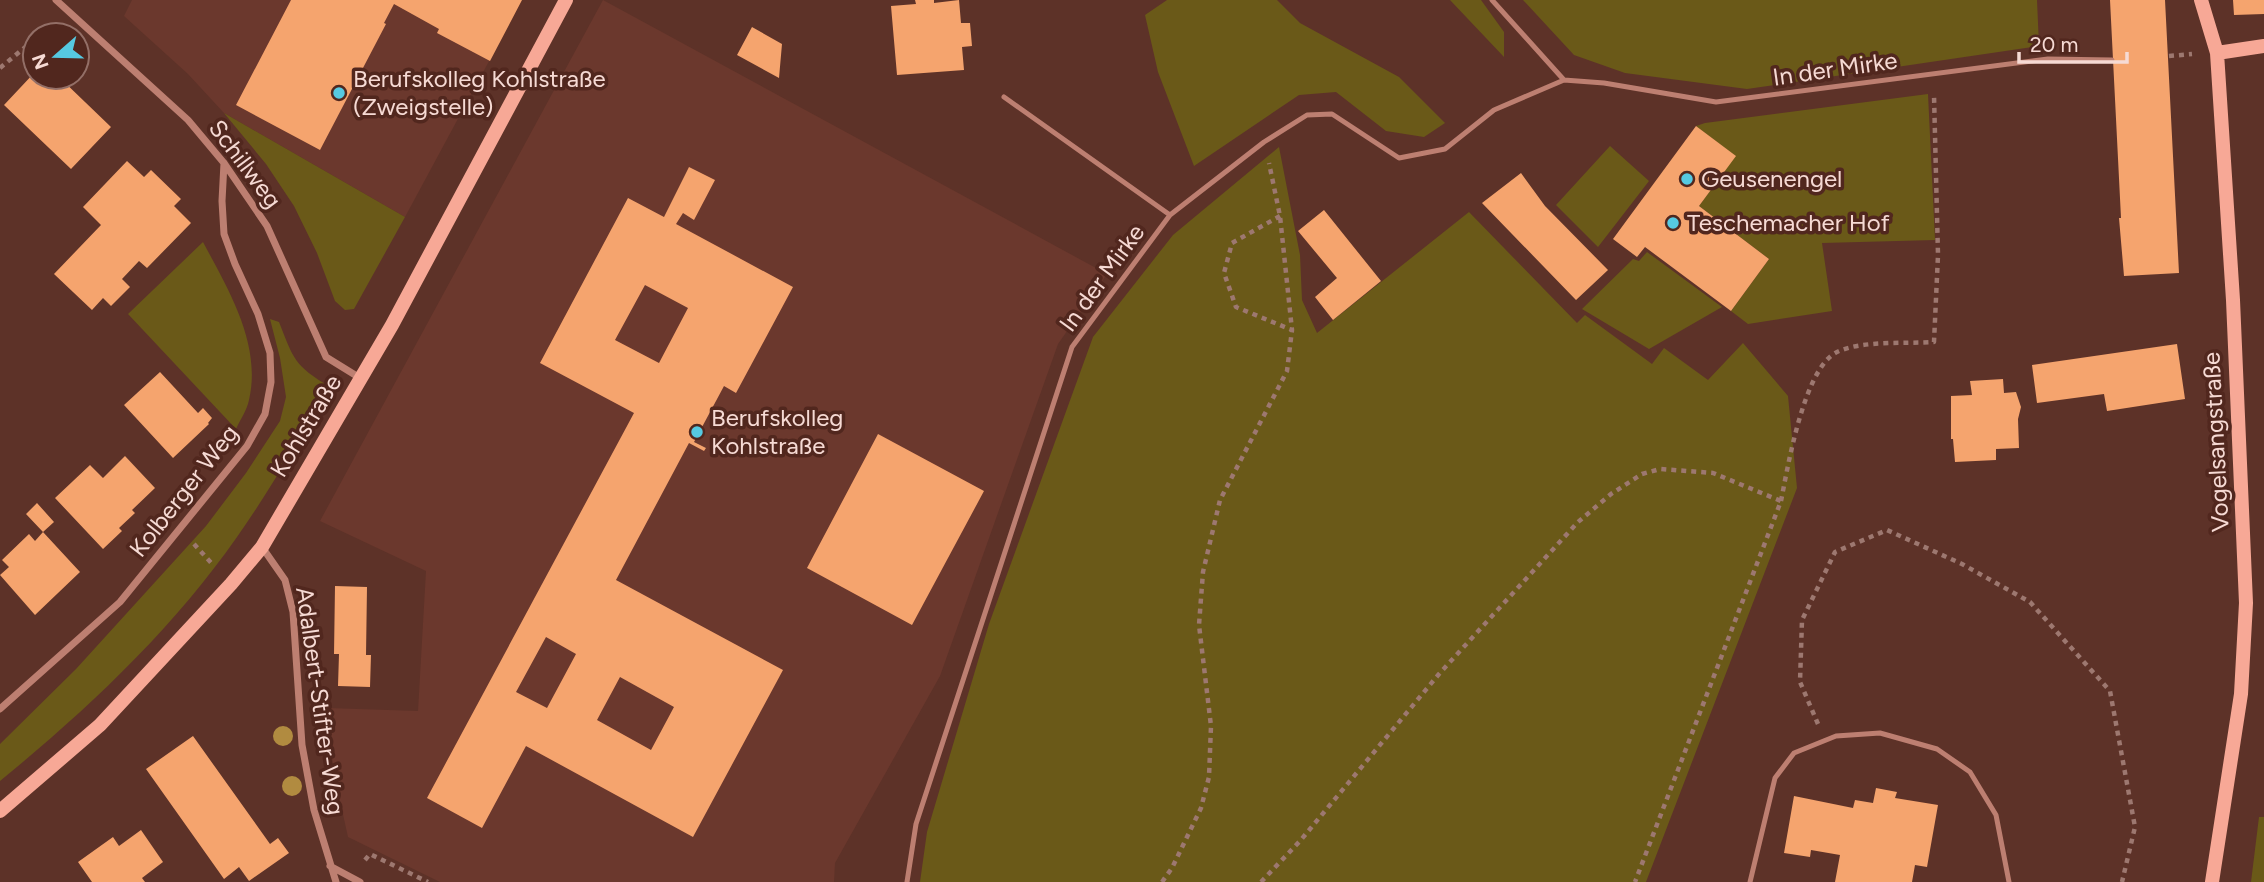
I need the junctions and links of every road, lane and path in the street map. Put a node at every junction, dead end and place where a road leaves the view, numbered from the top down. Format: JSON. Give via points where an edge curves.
{"nodes":[{"id":1,"x":56,"y":0,"type":"edge"},
{"id":2,"x":566,"y":0,"type":"edge"},
{"id":3,"x":1492,"y":0,"type":"edge"},
{"id":4,"x":2201,"y":0,"type":"edge"},
{"id":5,"x":2264,"y":46,"type":"edge"},
{"id":6,"x":21,"y":51,"type":"edge"},
{"id":7,"x":2217,"y":53,"type":"junction"},
{"id":8,"x":2112,"y":60,"type":"dead end"},
{"id":9,"x":0,"y":68,"type":"edge"},
{"id":10,"x":1933,"y":73,"type":"junction"},
{"id":11,"x":1564,"y":80,"type":"junction"},
{"id":12,"x":1004,"y":97,"type":"dead end"},
{"id":13,"x":1264,"y":142,"type":"junction"},
{"id":14,"x":225,"y":163,"type":"junction"},
{"id":15,"x":1170,"y":215,"type":"junction"},
{"id":16,"x":1280,"y":216,"type":"junction"},
{"id":17,"x":1292,"y":330,"type":"junction"},
{"id":18,"x":361,"y":378,"type":"junction"},
{"id":19,"x":1781,"y":501,"type":"junction"},
{"id":20,"x":181,"y":530,"type":"junction"},
{"id":21,"x":262,"y":547,"type":"junction"},
{"id":22,"x":231,"y":584,"type":"junction"},
{"id":23,"x":0,"y":709,"type":"edge"},
{"id":24,"x":1825,"y":741,"type":"junction"},
{"id":25,"x":0,"y":811,"type":"edge"},
{"id":26,"x":329,"y":865,"type":"junction"},
{"id":27,"x":351,"y":877,"type":"junction"},
{"id":28,"x":335,"y":882,"type":"edge"},
{"id":29,"x":360,"y":882,"type":"edge"},
{"id":30,"x":428,"y":882,"type":"edge"},
{"id":31,"x":907,"y":882,"type":"edge"},
{"id":32,"x":1162,"y":882,"type":"edge"},
{"id":33,"x":1261,"y":882,"type":"edge"},
{"id":34,"x":1635,"y":882,"type":"edge"},
{"id":35,"x":1749,"y":882,"type":"edge"},
{"id":36,"x":2009,"y":882,"type":"edge"},
{"id":37,"x":2122,"y":882,"type":"edge"},
{"id":38,"x":2212,"y":882,"type":"edge"}],
"edges":[{"from":1,"to":14,"type":"street","name":"Schillweg","via":[[188,120]]},
{"from":2,"to":18,"type":"street","name":"Kohlstraße"},
{"from":3,"to":11,"type":"lane"},
{"from":4,"to":7,"type":"street","name":"Vogelsangstraße"},
{"from":5,"to":7,"type":"street"},
{"from":6,"to":9,"type":"path"},
{"from":7,"to":38,"type":"street","name":"Vogelsangstraße","via":[[2246,603],[2241,694]]},
{"from":8,"to":10,"type":"lane","name":"In der Mirke","via":[[2048,59]]},
{"from":10,"to":11,"type":"lane","name":"In der Mirke","via":[[1716,102]]},
{"from":10,"to":19,"type":"path","via":[[1938,255],[1934,342],[1867,346],[1837,352],[1823,363],[1796,433]]},
{"from":11,"to":13,"type":"lane","name":"In der Mirke","via":[[1494,110],[1445,149],[1399,158],[1332,114],[1307,115]]},
{"from":12,"to":15,"type":"lane"},
{"from":13,"to":15,"type":"lane","name":"In der Mirke"},
{"from":13,"to":16,"type":"path"},
{"from":14,"to":18,"type":"street","name":"Schillweg","via":[[267,226],[326,357]]},
{"from":14,"to":20,"type":"street","name":"Kolberger Weg","via":[[224,234],[258,314],[270,353],[271,382],[265,414],[247,446]]},
{"from":15,"to":31,"type":"lane","name":"In der Mirke","via":[[1072,347],[916,824]]},
{"from":16,"to":17,"type":"path"},
{"from":16,"to":17,"type":"path","via":[[1232,243],[1224,272],[1236,307]]},
{"from":17,"to":32,"type":"path","via":[[1287,371],[1220,500],[1203,572],[1199,625],[1211,726],[1209,777],[1201,808]]},
{"from":18,"to":21,"type":"street","name":"Kohlstraße"},
{"from":19,"to":33,"type":"path","via":[[1713,473],[1660,469],[1642,474],[1611,494],[1578,522],[1439,674]]},
{"from":19,"to":34,"type":"path"},
{"from":20,"to":22,"type":"path"},
{"from":20,"to":23,"type":"street","name":"Kolberger Weg","via":[[120,602]]},
{"from":21,"to":22,"type":"street","name":"Kohlstraße"},
{"from":21,"to":26,"type":"street","name":"Adalbert-Stifter-Weg","via":[[285,580],[293,612],[302,745]]},
{"from":22,"to":25,"type":"street","name":"Kohlstraße","via":[[100,725]]},
{"from":24,"to":35,"type":"lane","via":[[1794,753],[1775,778]]},
{"from":24,"to":36,"type":"lane","via":[[1880,733],[1937,749],[1970,772],[1996,815]]},
{"from":24,"to":37,"type":"path","via":[[1800,682],[1802,620],[1835,552],[1887,530],[2030,602],[2110,691],[2134,827]]},
{"from":26,"to":27,"type":"street"},
{"from":26,"to":28,"type":"street","name":"Adalbert-Stifter-Weg"},
{"from":27,"to":29,"type":"street"},
{"from":27,"to":30,"type":"path","via":[[370,854]]}]}
